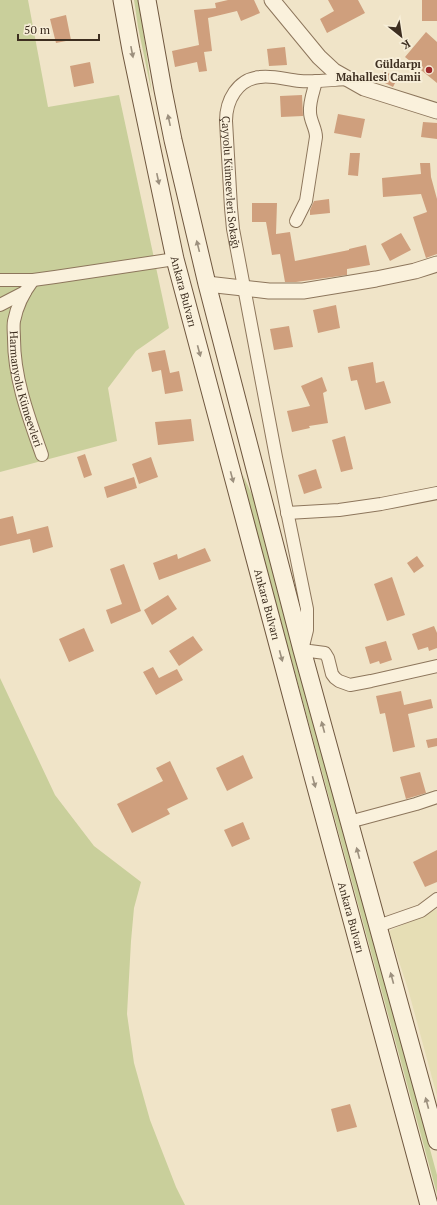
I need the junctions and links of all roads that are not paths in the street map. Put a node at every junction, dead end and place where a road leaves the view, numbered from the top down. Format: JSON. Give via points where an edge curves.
{"nodes":[{"id":1,"x":122,"y":0,"type":"edge"},
{"id":2,"x":147,"y":0,"type":"edge"},
{"id":3,"x":272,"y":0,"type":"edge"},
{"id":4,"x":347,"y":79,"type":"junction"},
{"id":5,"x":316,"y":81,"type":"junction"},
{"id":6,"x":437,"y":111,"type":"edge"},
{"id":7,"x":296,"y":222,"type":"dead end"},
{"id":8,"x":175,"y":259,"type":"junction"},
{"id":9,"x":437,"y":264,"type":"edge"},
{"id":10,"x":0,"y":280,"type":"edge"},
{"id":11,"x":33,"y":280,"type":"junction"},
{"id":12,"x":207,"y":284,"type":"junction"},
{"id":13,"x":244,"y":289,"type":"junction"},
{"id":14,"x":25,"y":292,"type":"junction"},
{"id":15,"x":0,"y":305,"type":"edge"},
{"id":16,"x":42,"y":455,"type":"dead end"},
{"id":17,"x":437,"y":492,"type":"edge"},
{"id":18,"x":287,"y":513,"type":"junction"},
{"id":19,"x":302,"y":650,"type":"junction"},
{"id":20,"x":437,"y":666,"type":"edge"},
{"id":21,"x":437,"y":797,"type":"edge"},
{"id":22,"x":349,"y":822,"type":"junction"},
{"id":23,"x":437,"y":899,"type":"edge"},
{"id":24,"x":378,"y":926,"type":"junction"},
{"id":25,"x":437,"y":1141,"type":"edge"},
{"id":26,"x":430,"y":1205,"type":"edge"}],
"edges":[{"from":1,"to":8,"type":"main road","name":"Ankara Bulvarı","one_way":true},
{"from":12,"to":2,"type":"main road","name":"Ankara Bulvarı","one_way":true,"via":[[162,90]]},
{"from":3,"to":4,"type":"street","via":[[320,57],[334,71]]},
{"from":4,"to":5,"type":"street","name":"Çayyolu Kümeevleri Sokağı"},
{"from":4,"to":6,"type":"street","via":[[364,88]]},
{"from":5,"to":7,"type":"street","via":[[310,113],[316,137],[306,201]]},
{"from":5,"to":13,"type":"street","name":"Çayyolu Kümeevleri Sokağı","via":[[259,77],[250,79],[235,90],[226,110],[231,208]]},
{"from":8,"to":11,"type":"street"},
{"from":8,"to":12,"type":"main road"},
{"from":8,"to":26,"type":"main road","name":"Ankara Bulvarı","one_way":true},
{"from":9,"to":13,"type":"street","via":[[415,271],[325,288],[285,292]]},
{"from":10,"to":11,"type":"street"},
{"from":11,"to":14,"type":"street","name":"Harmanyolu Kümeevleri"},
{"from":12,"to":13,"type":"street"},
{"from":12,"to":19,"type":"main road","name":"Ankara Bulvarı"},
{"from":13,"to":18,"type":"street","name":"Çayyolu Kümeevleri Sokağı"},
{"from":14,"to":15,"type":"street"},
{"from":14,"to":16,"type":"street","name":"Harmanyolu Kümeevleri","via":[[14,322],[16,371]]},
{"from":17,"to":18,"type":"street","via":[[339,510]]},
{"from":18,"to":19,"type":"street","name":"Çayyolu Kümeevleri Sokağı","via":[[307,609],[307,630]]},
{"from":19,"to":20,"type":"street","via":[[325,653],[332,674],[338,682],[350,685]]},
{"from":22,"to":19,"type":"main road","name":"Ankara Bulvarı","one_way":true},
{"from":21,"to":22,"type":"street"},
{"from":24,"to":22,"type":"main road","name":"Ankara Bulvarı","one_way":true},
{"from":23,"to":24,"type":"street","via":[[421,911]]},
{"from":25,"to":24,"type":"main road","name":"Ankara Bulvarı","one_way":true}]}
